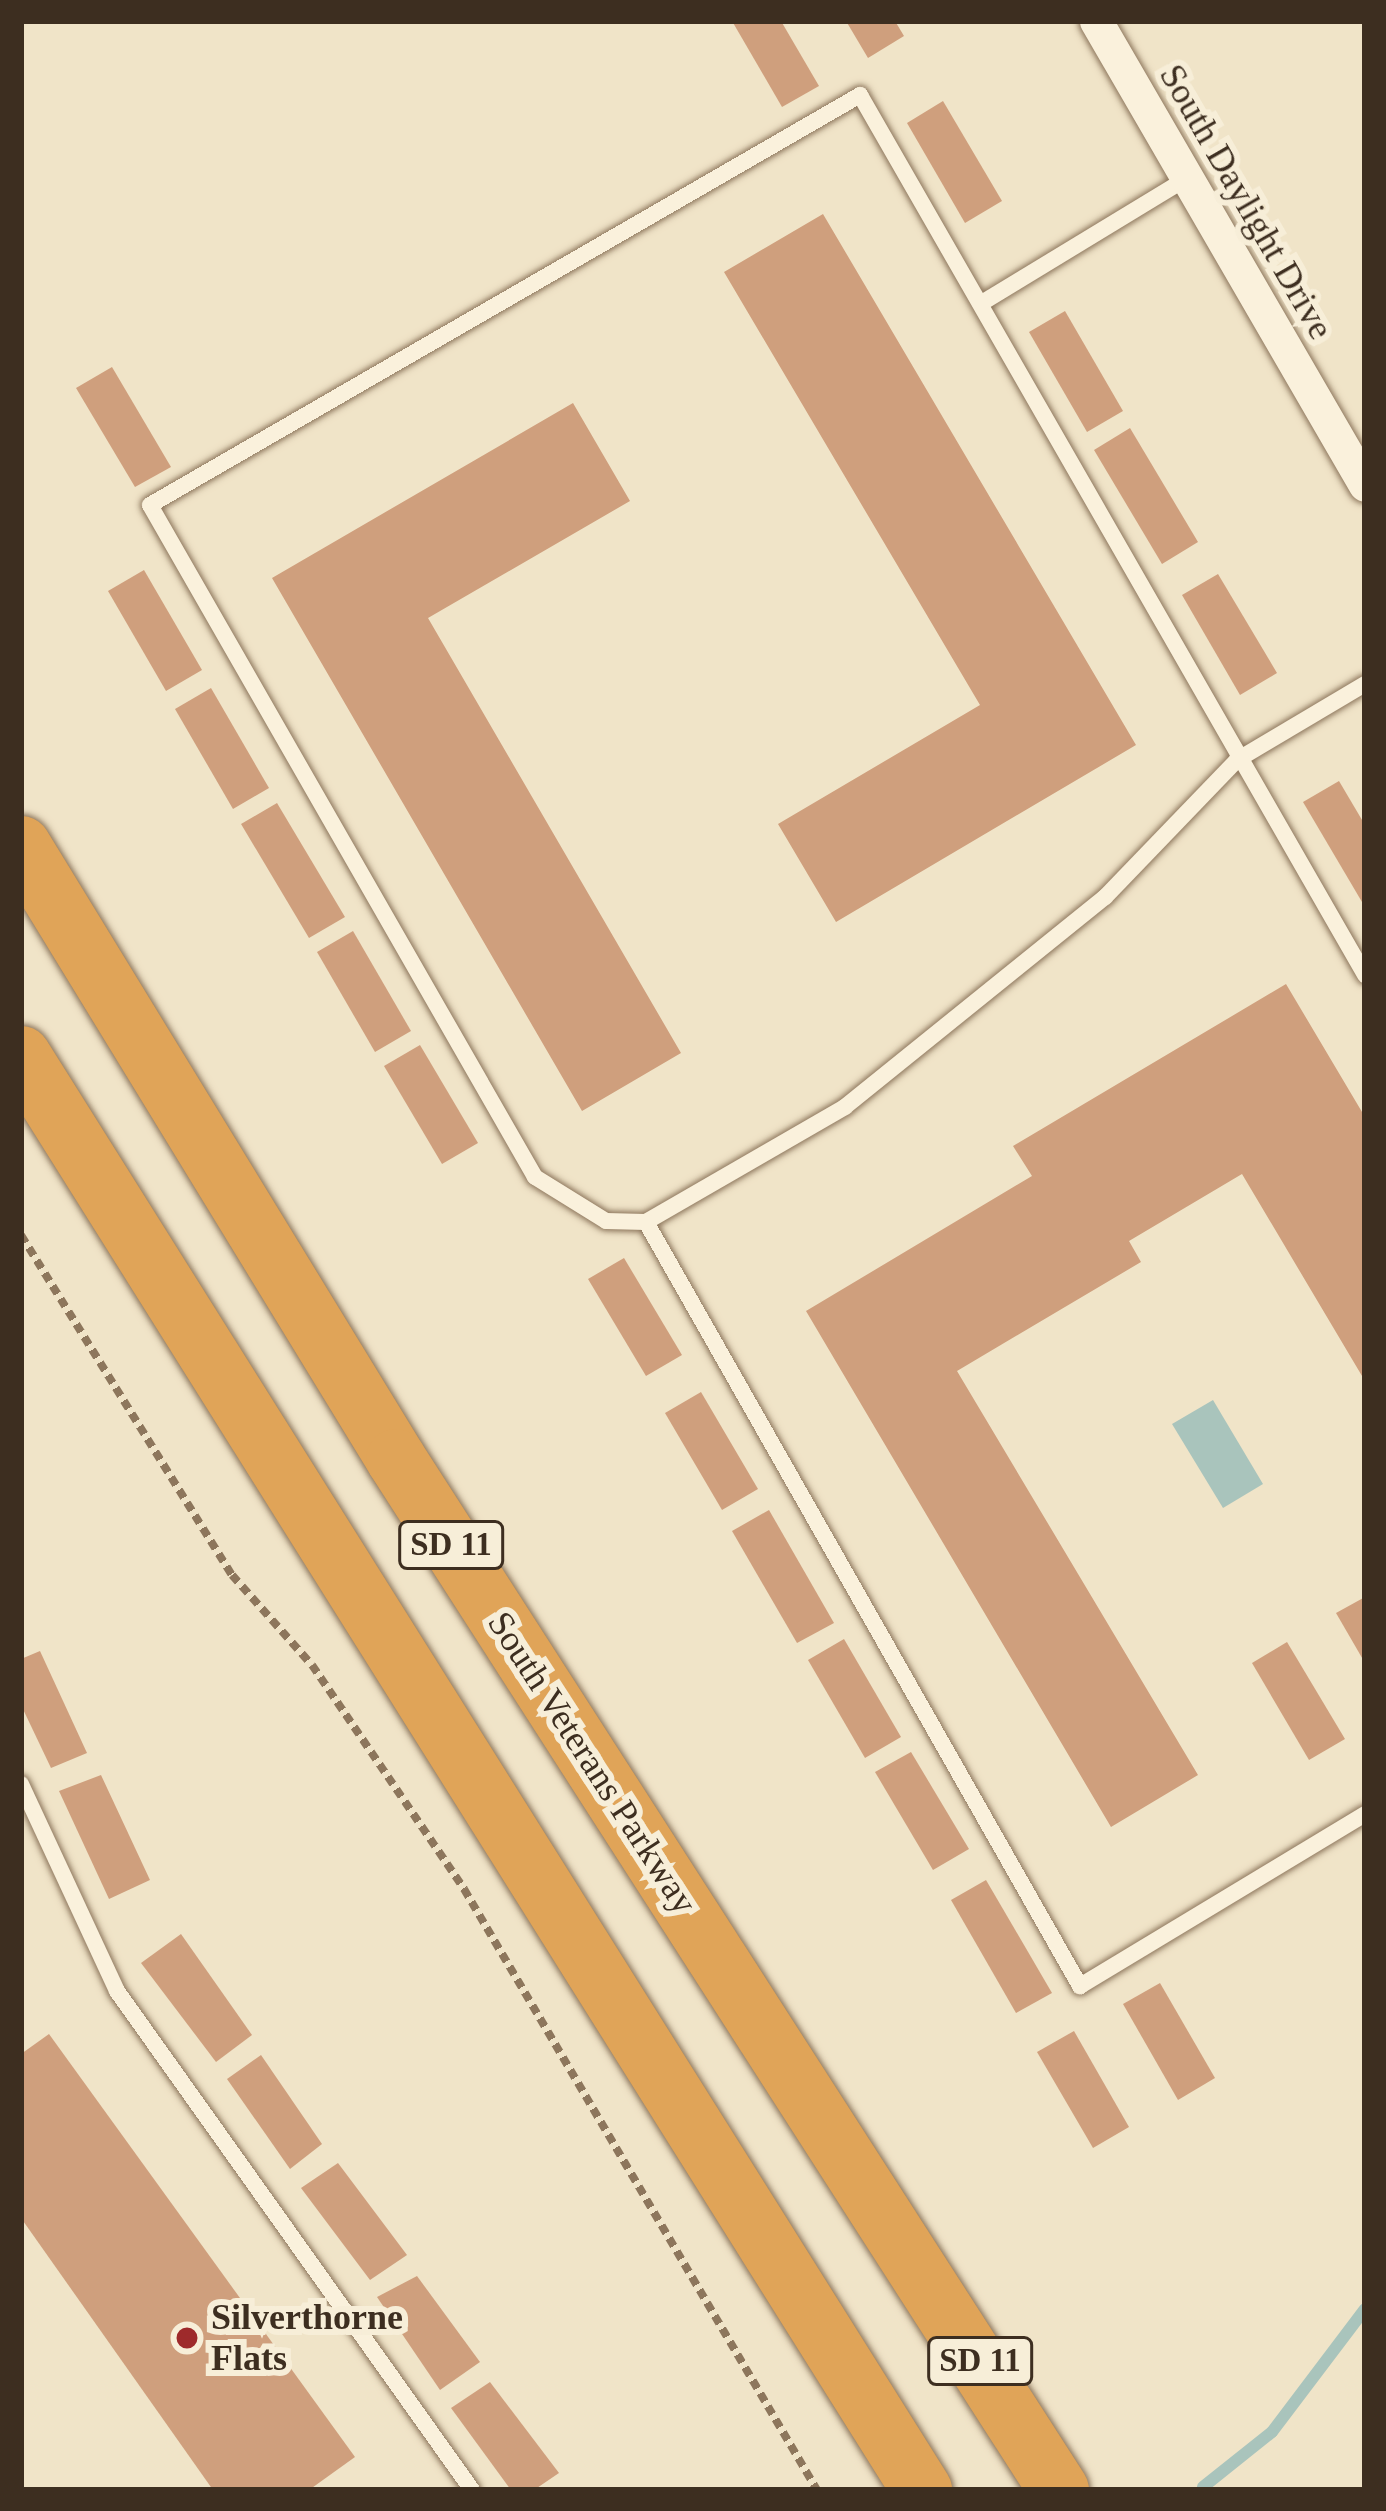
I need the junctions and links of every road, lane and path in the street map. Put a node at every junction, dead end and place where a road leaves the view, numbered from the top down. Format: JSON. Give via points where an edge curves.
{"nodes":[{"id":1,"x":1096,"y":21,"type":"edge"},
{"id":2,"x":1187,"y":178,"type":"junction"},
{"id":3,"x":985,"y":301,"type":"junction"},
{"id":4,"x":1365,"y":485,"type":"edge"},
{"id":5,"x":1365,"y":684,"type":"edge"},
{"id":6,"x":1238,"y":760,"type":"junction"},
{"id":7,"x":21,"y":846,"type":"edge"},
{"id":8,"x":1365,"y":975,"type":"edge"},
{"id":9,"x":21,"y":1056,"type":"edge"},
{"id":10,"x":646,"y":1222,"type":"junction"},
{"id":11,"x":21,"y":1235,"type":"edge"},
{"id":12,"x":21,"y":1784,"type":"edge"},
{"id":13,"x":1365,"y":1814,"type":"edge"},
{"id":14,"x":475,"y":2489,"type":"edge"},
{"id":15,"x":818,"y":2490,"type":"edge"},
{"id":16,"x":922,"y":2490,"type":"edge"},
{"id":17,"x":1059,"y":2490,"type":"edge"}],
"edges":[{"from":1,"to":2,"type":"street","name":"South Daylight Drive"},
{"from":2,"to":3,"type":"lane"},
{"from":2,"to":4,"type":"street","name":"South Daylight Drive"},
{"from":3,"to":6,"type":"lane"},
{"from":3,"to":10,"type":"lane","via":[[860,95],[150,505],[535,1177],[606,1221]]},
{"from":5,"to":6,"type":"lane"},
{"from":6,"to":8,"type":"lane"},
{"from":6,"to":10,"type":"lane","via":[[1002,988],[845,1107]]},
{"from":7,"to":17,"type":"highway","name":"South Veterans Parkway","number":"SD 11","via":[[396,1459]]},
{"from":9,"to":16,"type":"highway","number":"SD 11"},
{"from":10,"to":13,"type":"lane","via":[[1080,1986]]},
{"from":11,"to":15,"type":"path","via":[[232,1575],[312,1665],[464,1889]]},
{"from":12,"to":14,"type":"lane","via":[[117,1991]]}]}
